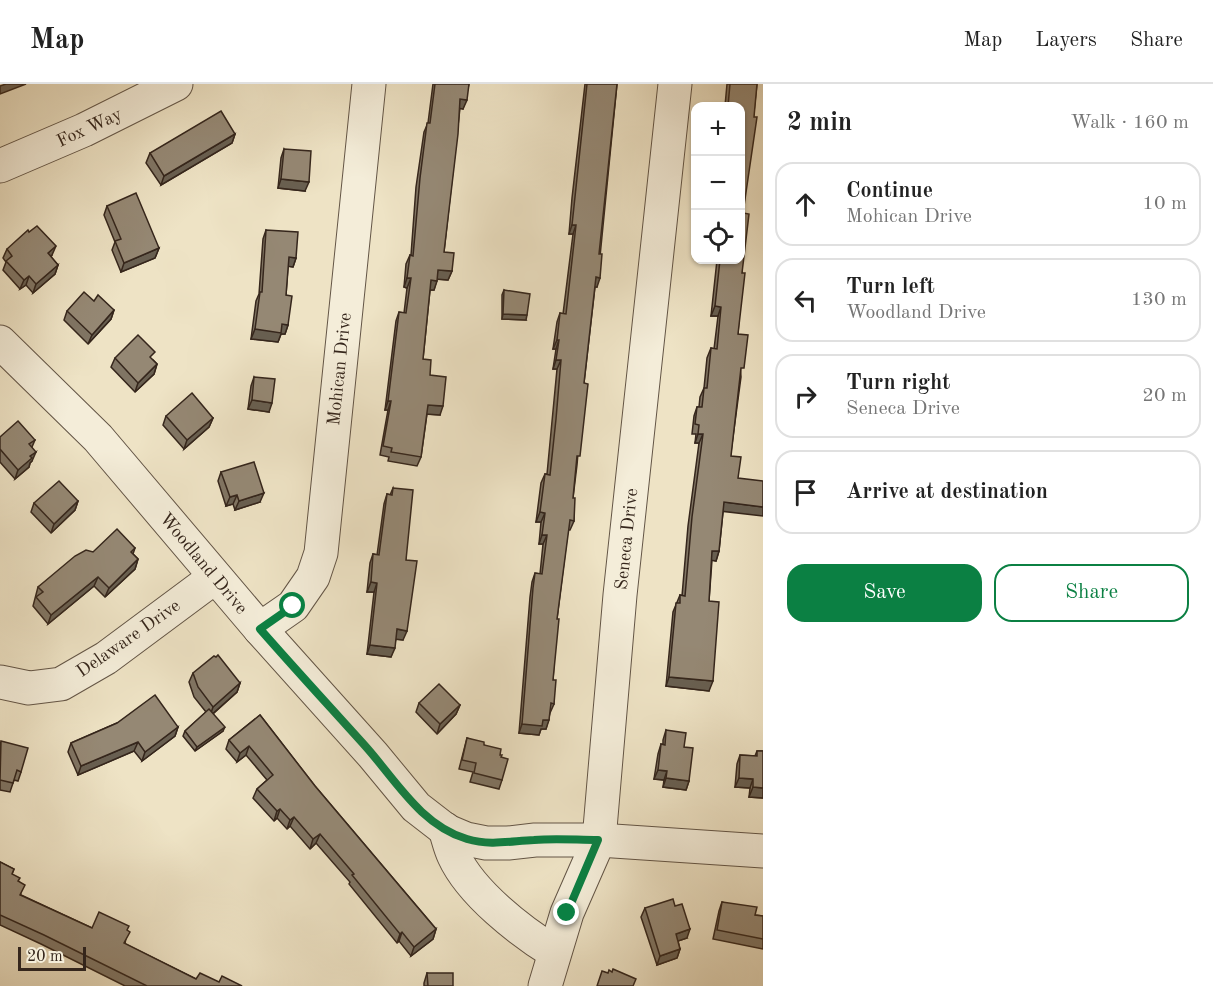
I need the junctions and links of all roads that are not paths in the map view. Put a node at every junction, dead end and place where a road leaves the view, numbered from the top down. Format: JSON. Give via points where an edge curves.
{"nodes":[{"id":1,"x":176,"y":84,"type":"edge"},
{"id":2,"x":369,"y":84,"type":"edge"},
{"id":3,"x":675,"y":84,"type":"edge"},
{"id":4,"x":0,"y":166,"type":"edge"},
{"id":5,"x":0,"y":342,"type":"edge"},
{"id":6,"x":215,"y":577,"type":"junction"},
{"id":7,"x":260,"y":629,"type":"junction"},
{"id":8,"x":0,"y":682,"type":"edge"},
{"id":9,"x":444,"y":829,"type":"junction"},
{"id":10,"x":598,"y":840,"type":"junction"},
{"id":11,"x":763,"y":851,"type":"edge"},
{"id":12,"x":554,"y":952,"type":"junction"},
{"id":13,"x":545,"y":986,"type":"edge"}],
"edges":[{"from":1,"to":4,"type":"street","name":"Fox Way"},
{"from":2,"to":7,"type":"street","name":"Mohican Drive","via":[[321,553],[313,577],[293,606]]},
{"from":3,"to":10,"type":"street","name":"Seneca Drive"},
{"from":5,"to":6,"type":"street","name":"Woodland Drive","via":[[98,438]]},
{"from":6,"to":7,"type":"street","name":"Woodland Drive"},
{"from":6,"to":8,"type":"street","name":"Delaware Drive","via":[[106,658],[61,684],[29,688]]},
{"from":7,"to":9,"type":"street","name":"Woodland Drive","via":[[416,807]]},
{"from":9,"to":10,"type":"street","name":"Woodland Drive","via":[[486,843]]},
{"from":9,"to":12,"type":"street","via":[[467,877],[514,924]]},
{"from":10,"to":11,"type":"street","name":"Woodland Drive"},
{"from":10,"to":12,"type":"street","name":"Seneca Drive","via":[[570,903]]},
{"from":12,"to":13,"type":"street","name":"Seneca Drive"}]}
